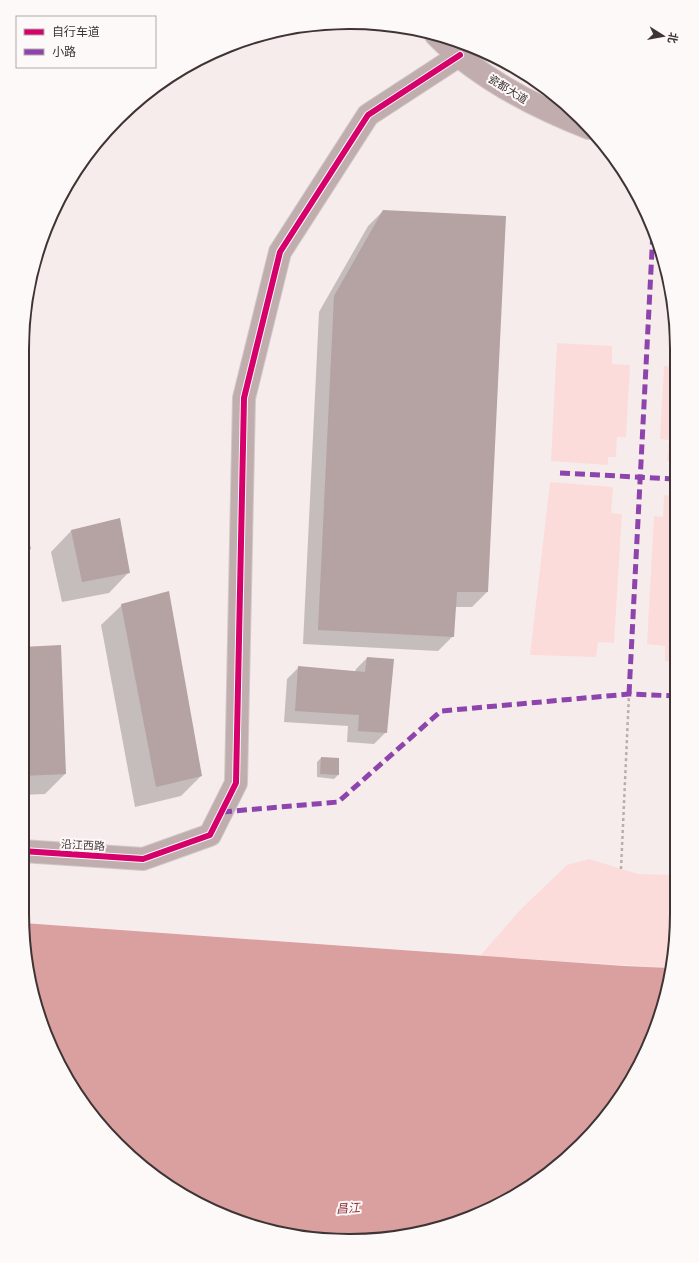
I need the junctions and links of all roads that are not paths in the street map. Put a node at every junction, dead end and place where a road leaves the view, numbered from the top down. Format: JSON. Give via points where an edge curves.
{"nodes":[{"id":1,"x":447,"y":44,"type":"edge"},
{"id":2,"x":460,"y":55,"type":"junction"},
{"id":3,"x":575,"y":122,"type":"edge"},
{"id":4,"x":29,"y":851,"type":"edge"}],
"edges":[{"from":1,"to":2,"type":"main road","name":"瓷都大道"},
{"from":2,"to":3,"type":"main road","name":"瓷都大道","via":[[523,99]]},
{"from":2,"to":4,"type":"street","name":"沿江西路","via":[[368,115],[280,252],[244,398],[236,783],[210,835],[143,858]]}]}
